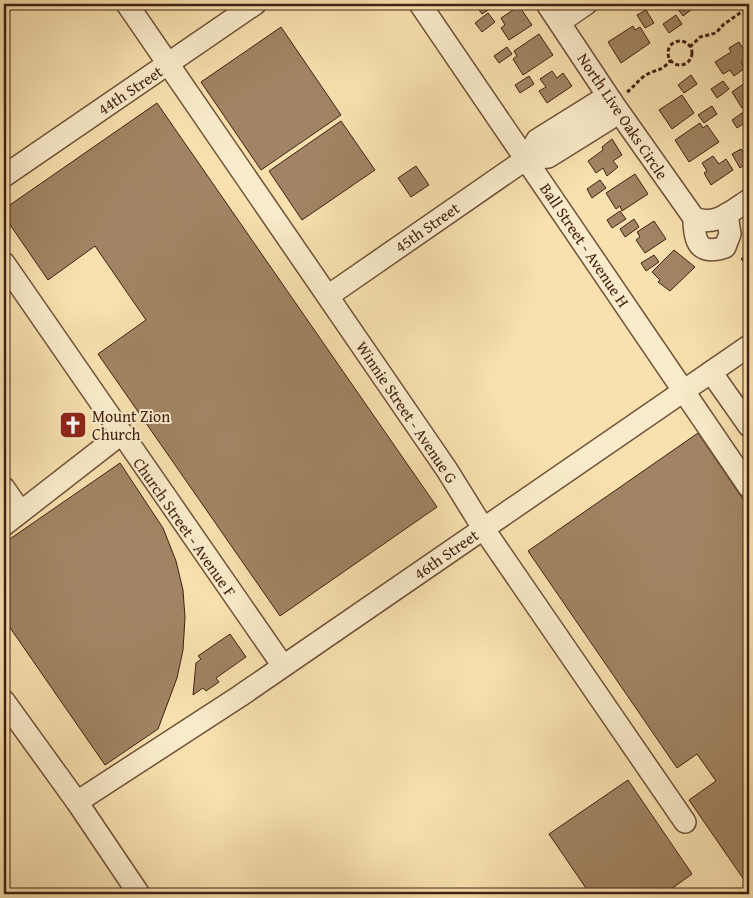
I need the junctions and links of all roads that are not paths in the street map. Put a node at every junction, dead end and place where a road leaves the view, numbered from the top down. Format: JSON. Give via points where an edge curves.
{"nodes":[{"id":1,"x":127,"y":4,"type":"edge"},
{"id":2,"x":256,"y":4,"type":"edge"},
{"id":3,"x":420,"y":4,"type":"edge"},
{"id":4,"x":547,"y":4,"type":"edge"},
{"id":5,"x":586,"y":4,"type":"edge"},
{"id":6,"x":560,"y":22,"type":"junction"},
{"id":7,"x":169,"y":63,"type":"junction"},
{"id":8,"x":612,"y":102,"type":"junction"},
{"id":9,"x":526,"y":159,"type":"junction"},
{"id":10,"x":4,"y":176,"type":"edge"},
{"id":11,"x":749,"y":200,"type":"edge"},
{"id":12,"x":727,"y":214,"type":"junction"},
{"id":13,"x":699,"y":220,"type":"junction"},
{"id":14,"x":4,"y":262,"type":"edge"},
{"id":15,"x":328,"y":296,"type":"junction"},
{"id":16,"x":749,"y":346,"type":"edge"},
{"id":17,"x":711,"y":372,"type":"junction"},
{"id":18,"x":683,"y":391,"type":"junction"},
{"id":19,"x":749,"y":426,"type":"edge"},
{"id":20,"x":121,"y":434,"type":"junction"},
{"id":21,"x":749,"y":487,"type":"edge"},
{"id":22,"x":4,"y":488,"type":"edge"},
{"id":23,"x":20,"y":511,"type":"junction"},
{"id":24,"x":4,"y":525,"type":"edge"},
{"id":25,"x":483,"y":528,"type":"junction"},
{"id":26,"x":283,"y":666,"type":"junction"},
{"id":27,"x":4,"y":701,"type":"edge"},
{"id":28,"x":77,"y":802,"type":"junction"},
{"id":29,"x":685,"y":822,"type":"dead end"},
{"id":30,"x":139,"y":894,"type":"edge"}],
"edges":[{"from":1,"to":7,"type":"street","name":"Winnie Street - Avenue G"},
{"from":2,"to":7,"type":"street","name":"44th Street"},
{"from":3,"to":9,"type":"street","name":"Ball Street - Avenue H"},
{"from":4,"to":6,"type":"street","name":"North Live Oaks Circle"},
{"from":5,"to":6,"type":"street"},
{"from":6,"to":8,"type":"street","name":"North Live Oaks Circle"},
{"from":7,"to":10,"type":"street","name":"44th Street"},
{"from":7,"to":15,"type":"street","name":"Winnie Street - Avenue G"},
{"from":8,"to":9,"type":"street","name":"45th Street","via":[[598,102],[540,138]]},
{"from":8,"to":13,"type":"street","name":"North Live Oaks Circle"},
{"from":9,"to":15,"type":"street","name":"45th Street"},
{"from":9,"to":18,"type":"street","name":"Ball Street - Avenue H"},
{"from":11,"to":12,"type":"street"},
{"from":12,"to":13,"type":"street","via":[[717,220]]},
{"from":12,"to":13,"type":"street","via":[[730,234],[725,247],[715,251],[700,247],[694,237]]},
{"from":14,"to":20,"type":"street","name":"Church Street - Avenue F"},
{"from":15,"to":25,"type":"street","name":"Winnie Street - Avenue G"},
{"from":16,"to":17,"type":"street","name":"46th Street"},
{"from":17,"to":18,"type":"street","name":"46th Street"},
{"from":17,"to":19,"type":"street"},
{"from":18,"to":21,"type":"street","name":"Ball Street - Avenue H"},
{"from":18,"to":25,"type":"street","name":"46th Street"},
{"from":20,"to":23,"type":"street"},
{"from":20,"to":26,"type":"street","name":"Church Street - Avenue F"},
{"from":22,"to":23,"type":"street"},
{"from":23,"to":24,"type":"street"},
{"from":25,"to":26,"type":"street","name":"46th Street"},
{"from":25,"to":29,"type":"street","name":"Winnie Street - Avenue G"},
{"from":26,"to":28,"type":"street","name":"46th Street"},
{"from":27,"to":28,"type":"street"},
{"from":28,"to":30,"type":"street"}]}
